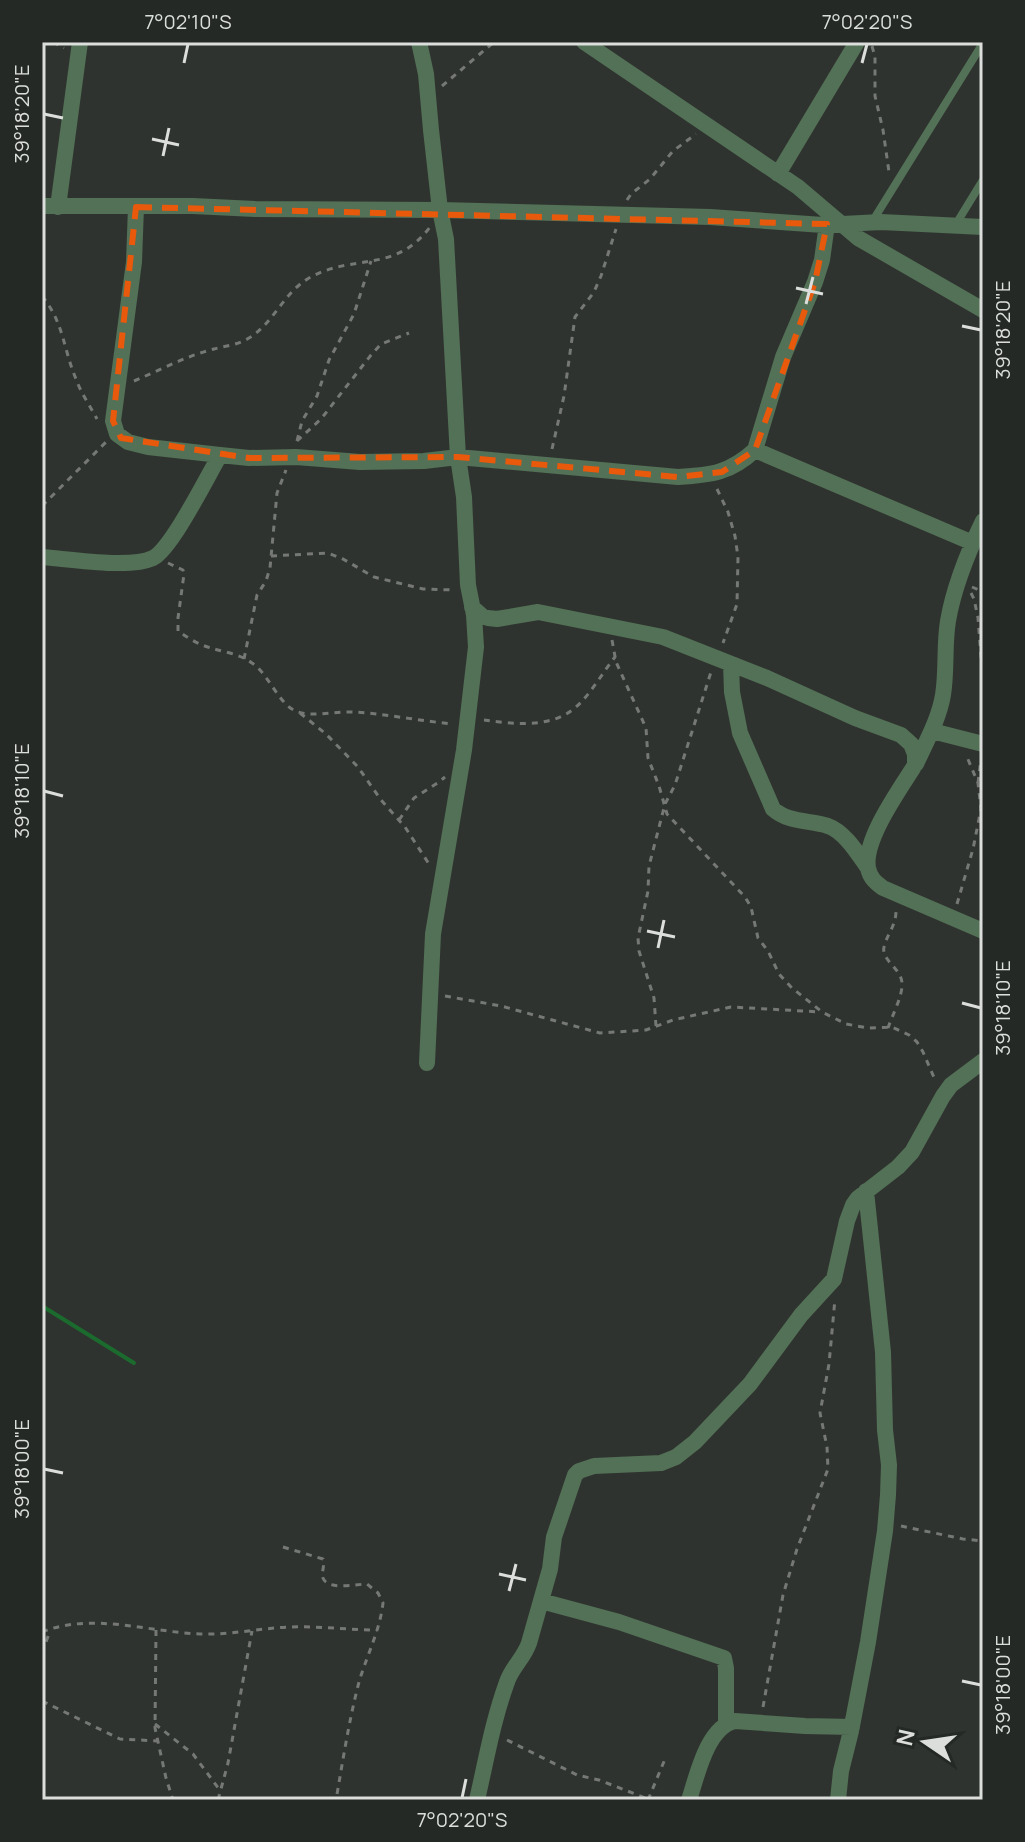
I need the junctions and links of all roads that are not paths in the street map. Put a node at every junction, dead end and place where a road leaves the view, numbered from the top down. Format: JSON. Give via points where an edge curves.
{"nodes":[{"id":1,"x":80,"y":42,"type":"edge"},
{"id":2,"x":419,"y":42,"type":"edge"},
{"id":3,"x":584,"y":42,"type":"edge"},
{"id":4,"x":857,"y":42,"type":"edge"},
{"id":5,"x":983,"y":43,"type":"edge"},
{"id":6,"x":778,"y":174,"type":"junction"},
{"id":7,"x":983,"y":180,"type":"edge"},
{"id":8,"x":50,"y":206,"type":"edge"},
{"id":9,"x":136,"y":207,"type":"junction"},
{"id":10,"x":440,"y":210,"type":"junction"},
{"id":11,"x":871,"y":222,"type":"junction"},
{"id":12,"x":833,"y":224,"type":"junction"},
{"id":13,"x":956,"y":225,"type":"junction"},
{"id":14,"x":983,"y":227,"type":"edge"},
{"id":15,"x":983,"y":310,"type":"edge"},
{"id":16,"x":755,"y":450,"type":"junction"},
{"id":17,"x":220,"y":455,"type":"junction"},
{"id":18,"x":458,"y":457,"type":"junction"},
{"id":19,"x":983,"y":521,"type":"edge"},
{"id":20,"x":973,"y":543,"type":"junction"},
{"id":21,"x":42,"y":557,"type":"edge"},
{"id":22,"x":472,"y":607,"type":"junction"},
{"id":23,"x":724,"y":661,"type":"junction"},
{"id":24,"x":932,"y":731,"type":"junction"},
{"id":25,"x":982,"y":743,"type":"edge"},
{"id":26,"x":915,"y":765,"type":"junction"},
{"id":27,"x":868,"y":868,"type":"junction"},
{"id":28,"x":983,"y":931,"type":"edge"},
{"id":29,"x":983,"y":1061,"type":"edge"},
{"id":30,"x":427,"y":1063,"type":"dead end"},
{"id":31,"x":866,"y":1191,"type":"junction"},
{"id":32,"x":541,"y":1601,"type":"junction"},
{"id":33,"x":726,"y":1723,"type":"junction"},
{"id":34,"x":852,"y":1727,"type":"junction"},
{"id":35,"x":477,"y":1800,"type":"edge"},
{"id":36,"x":689,"y":1800,"type":"edge"},
{"id":37,"x":838,"y":1800,"type":"edge"}],
"edges":[{"from":1,"to":8,"type":"street"},
{"from":2,"to":10,"type":"street"},
{"from":3,"to":6,"type":"street"},
{"from":4,"to":6,"type":"street"},
{"from":5,"to":11,"type":"lane"},
{"from":6,"to":12,"type":"street","via":[[813,199]]},
{"from":7,"to":13,"type":"lane"},
{"from":8,"to":9,"type":"street"},
{"from":9,"to":10,"type":"street"},
{"from":9,"to":17,"type":"street","via":[[113,421],[117,434],[148,447]]},
{"from":10,"to":12,"type":"street"},
{"from":10,"to":18,"type":"street"},
{"from":11,"to":12,"type":"street"},
{"from":11,"to":13,"type":"street"},
{"from":12,"to":15,"type":"street"},
{"from":12,"to":16,"type":"street"},
{"from":13,"to":14,"type":"street"},
{"from":16,"to":18,"type":"street","via":[[731,468],[678,477]]},
{"from":16,"to":20,"type":"street"},
{"from":17,"to":18,"type":"street","via":[[249,458],[288,452],[374,462]]},
{"from":17,"to":21,"type":"street","via":[[177,530],[153,558],[133,563]]},
{"from":18,"to":22,"type":"street"},
{"from":19,"to":20,"type":"street"},
{"from":20,"to":24,"type":"street","via":[[948,620],[942,698]]},
{"from":22,"to":23,"type":"street","via":[[488,618],[538,612],[608,625],[663,637]]},
{"from":22,"to":30,"type":"street","via":[[476,647],[433,934]]},
{"from":23,"to":26,"type":"street","via":[[901,735],[911,744]]},
{"from":23,"to":27,"type":"street","via":[[740,733],[773,809],[835,829]]},
{"from":24,"to":25,"type":"street"},
{"from":24,"to":26,"type":"street"},
{"from":26,"to":27,"type":"street","via":[[881,822]]},
{"from":27,"to":28,"type":"street","via":[[875,882],[887,889]]},
{"from":29,"to":31,"type":"street","via":[[951,1085],[912,1152]]},
{"from":31,"to":32,"type":"street","via":[[850,1212],[834,1279],[750,1384],[695,1442],[661,1463],[594,1466],[577,1473],[554,1537]]},
{"from":31,"to":34,"type":"street","via":[[889,1465],[885,1522]]},
{"from":32,"to":33,"type":"street","via":[[724,1658]]},
{"from":32,"to":35,"type":"street","via":[[527,1650],[508,1679]]},
{"from":33,"to":34,"type":"street"},
{"from":33,"to":36,"type":"street","via":[[703,1757]]},
{"from":34,"to":37,"type":"street"}]}
